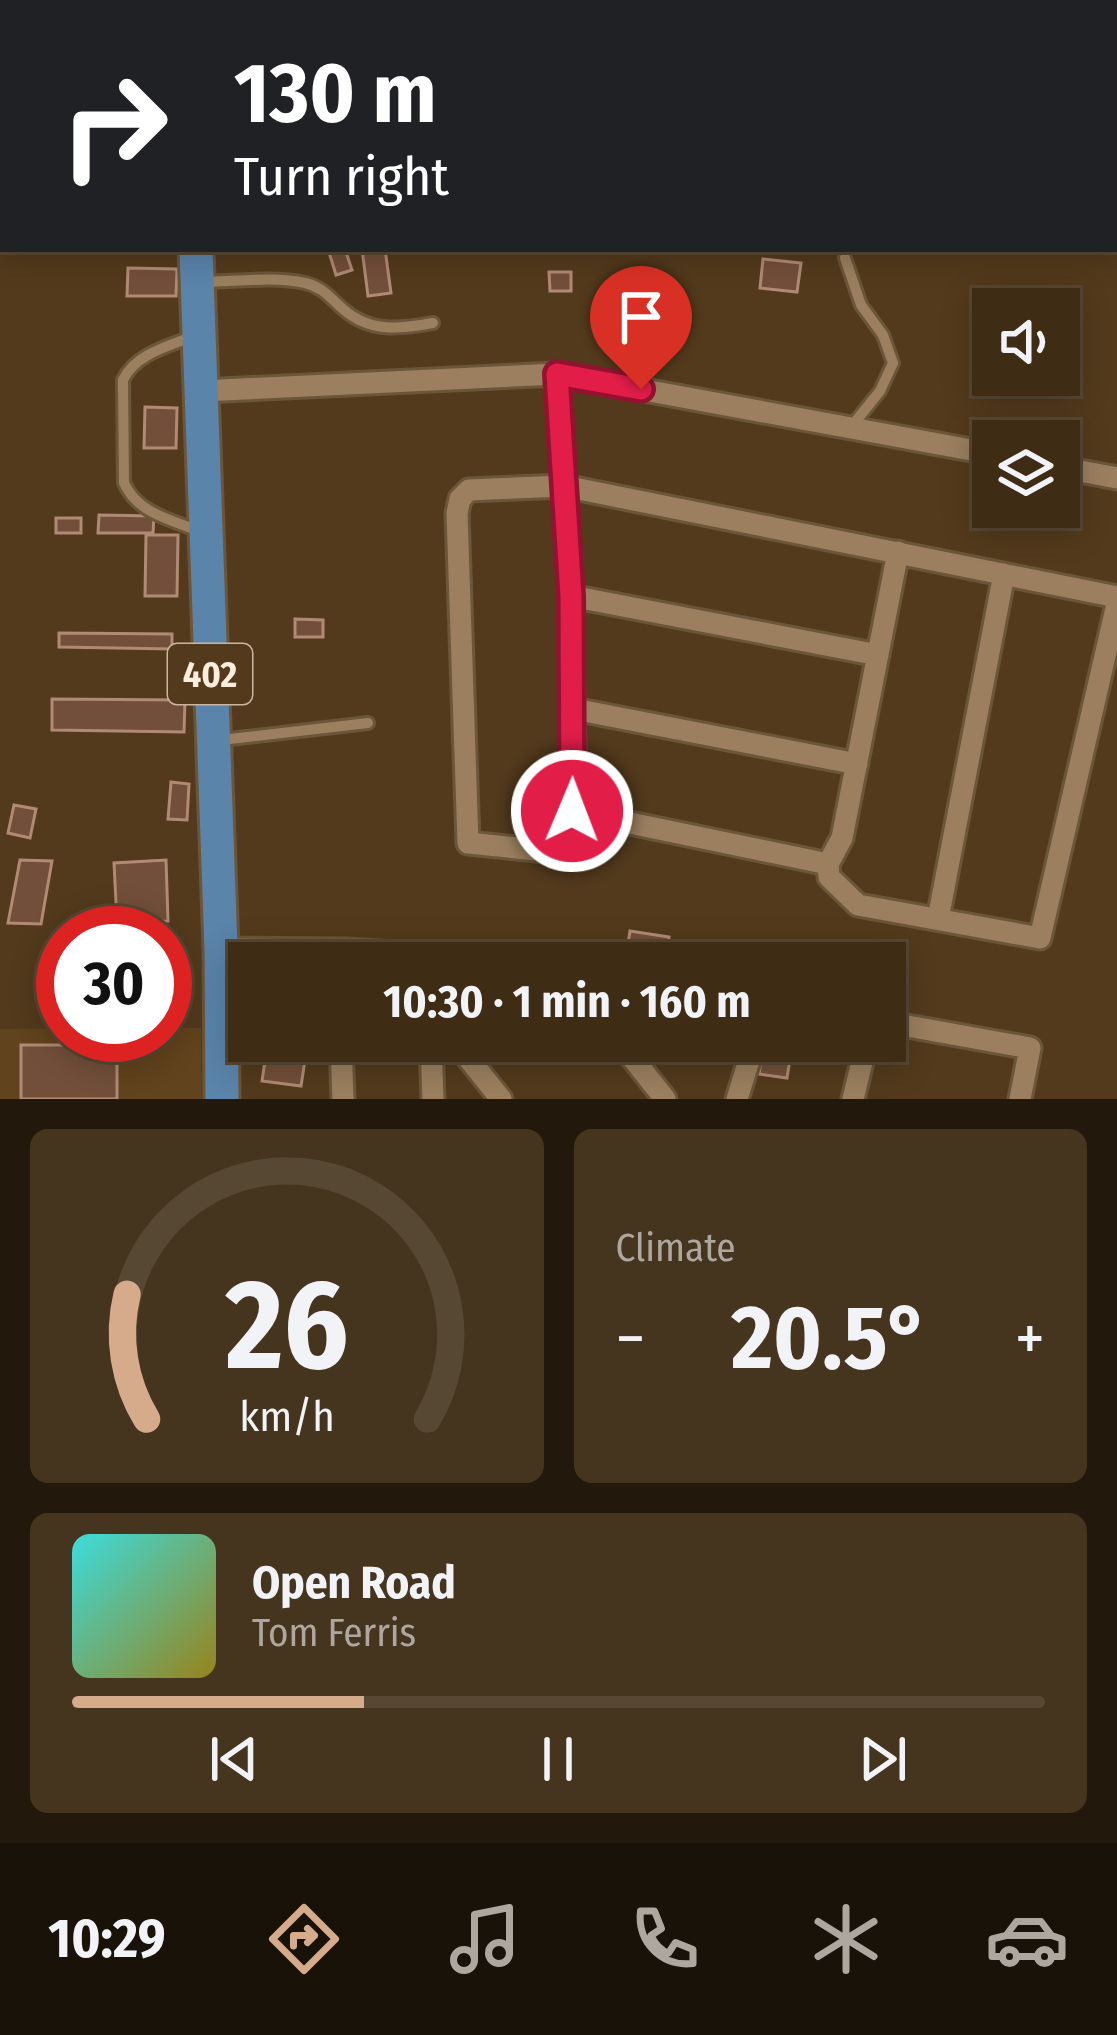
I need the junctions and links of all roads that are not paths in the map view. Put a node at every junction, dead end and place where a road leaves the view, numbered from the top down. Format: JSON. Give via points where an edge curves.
{"nodes":[{"id":1,"x":845,"y":258,"type":"dead end"},
{"id":2,"x":196,"y":265,"type":"edge"},
{"id":3,"x":433,"y":323,"type":"dead end"},
{"id":4,"x":199,"y":334,"type":"junction"},
{"id":5,"x":557,"y":374,"type":"junction"},
{"id":6,"x":200,"y":391,"type":"junction"},
{"id":7,"x":851,"y":428,"type":"junction"},
{"id":8,"x":972,"y":450,"type":"edge"},
{"id":9,"x":1080,"y":470,"type":"edge"},
{"id":10,"x":1117,"y":478,"type":"edge"},
{"id":11,"x":564,"y":487,"type":"junction"},
{"id":12,"x":205,"y":533,"type":"junction"},
{"id":13,"x":898,"y":552,"type":"junction"},
{"id":14,"x":1004,"y":574,"type":"junction"},
{"id":15,"x":571,"y":596,"type":"junction"},
{"id":16,"x":1117,"y":600,"type":"edge"},
{"id":17,"x":878,"y":655,"type":"junction"},
{"id":18,"x":574,"y":709,"type":"junction"},
{"id":19,"x":368,"y":723,"type":"dead end"},
{"id":20,"x":212,"y":741,"type":"junction"},
{"id":21,"x":856,"y":764,"type":"junction"},
{"id":22,"x":572,"y":811,"type":"junction"},
{"id":23,"x":828,"y":864,"type":"junction"},
{"id":24,"x":938,"y":920,"type":"junction"},
{"id":25,"x":221,"y":949,"type":"junction"},
{"id":26,"x":228,"y":949,"type":"edge"},
{"id":27,"x":906,"y":1026,"type":"edge"},
{"id":28,"x":342,"y":1062,"type":"edge"},
{"id":29,"x":432,"y":1062,"type":"edge"},
{"id":30,"x":471,"y":1062,"type":"edge"},
{"id":31,"x":636,"y":1062,"type":"edge"},
{"id":32,"x":748,"y":1062,"type":"edge"},
{"id":33,"x":862,"y":1062,"type":"edge"},
{"id":34,"x":222,"y":1099,"type":"edge"},
{"id":35,"x":344,"y":1099,"type":"edge"},
{"id":36,"x":434,"y":1099,"type":"edge"},
{"id":37,"x":501,"y":1099,"type":"edge"},
{"id":38,"x":665,"y":1099,"type":"edge"},
{"id":39,"x":737,"y":1099,"type":"edge"},
{"id":40,"x":853,"y":1099,"type":"edge"},
{"id":41,"x":1020,"y":1099,"type":"edge"}],
"edges":[{"from":1,"to":7,"type":"lane","via":[[893,363]]},
{"from":2,"to":3,"type":"lane","via":[[303,282],[366,324],[394,330]]},
{"from":2,"to":4,"type":"main road","number":"402"},
{"from":4,"to":6,"type":"main road","number":"402"},
{"from":4,"to":12,"type":"lane","via":[[130,366],[122,392],[124,483],[145,510]]},
{"from":5,"to":6,"type":"street"},
{"from":5,"to":7,"type":"street"},
{"from":5,"to":11,"type":"street"},
{"from":6,"to":12,"type":"main road","number":"402"},
{"from":7,"to":8,"type":"street"},
{"from":9,"to":10,"type":"street"},
{"from":11,"to":13,"type":"street"},
{"from":11,"to":15,"type":"street"},
{"from":11,"to":22,"type":"street","via":[[469,490],[460,500],[468,842],[575,854]]},
{"from":12,"to":20,"type":"main road","number":"402"},
{"from":13,"to":14,"type":"street"},
{"from":13,"to":17,"type":"street"},
{"from":14,"to":16,"type":"street"},
{"from":14,"to":24,"type":"street"},
{"from":15,"to":17,"type":"street"},
{"from":15,"to":18,"type":"street"},
{"from":16,"to":24,"type":"street","via":[[1040,938]]},
{"from":17,"to":21,"type":"street"},
{"from":18,"to":21,"type":"street"},
{"from":18,"to":22,"type":"street"},
{"from":19,"to":20,"type":"lane"},
{"from":20,"to":25,"type":"main road","number":"402"},
{"from":21,"to":23,"type":"street","via":[[842,838]]},
{"from":22,"to":23,"type":"street"},
{"from":23,"to":24,"type":"street","via":[[829,877],[858,905]]},
{"from":25,"to":26,"type":"street"},
{"from":25,"to":34,"type":"main road","number":"402"},
{"from":27,"to":41,"type":"street","via":[[1030,1048]]},
{"from":28,"to":35,"type":"street"},
{"from":29,"to":36,"type":"street"},
{"from":30,"to":37,"type":"street"},
{"from":31,"to":38,"type":"street"},
{"from":32,"to":39,"type":"street"},
{"from":33,"to":40,"type":"street"}]}
